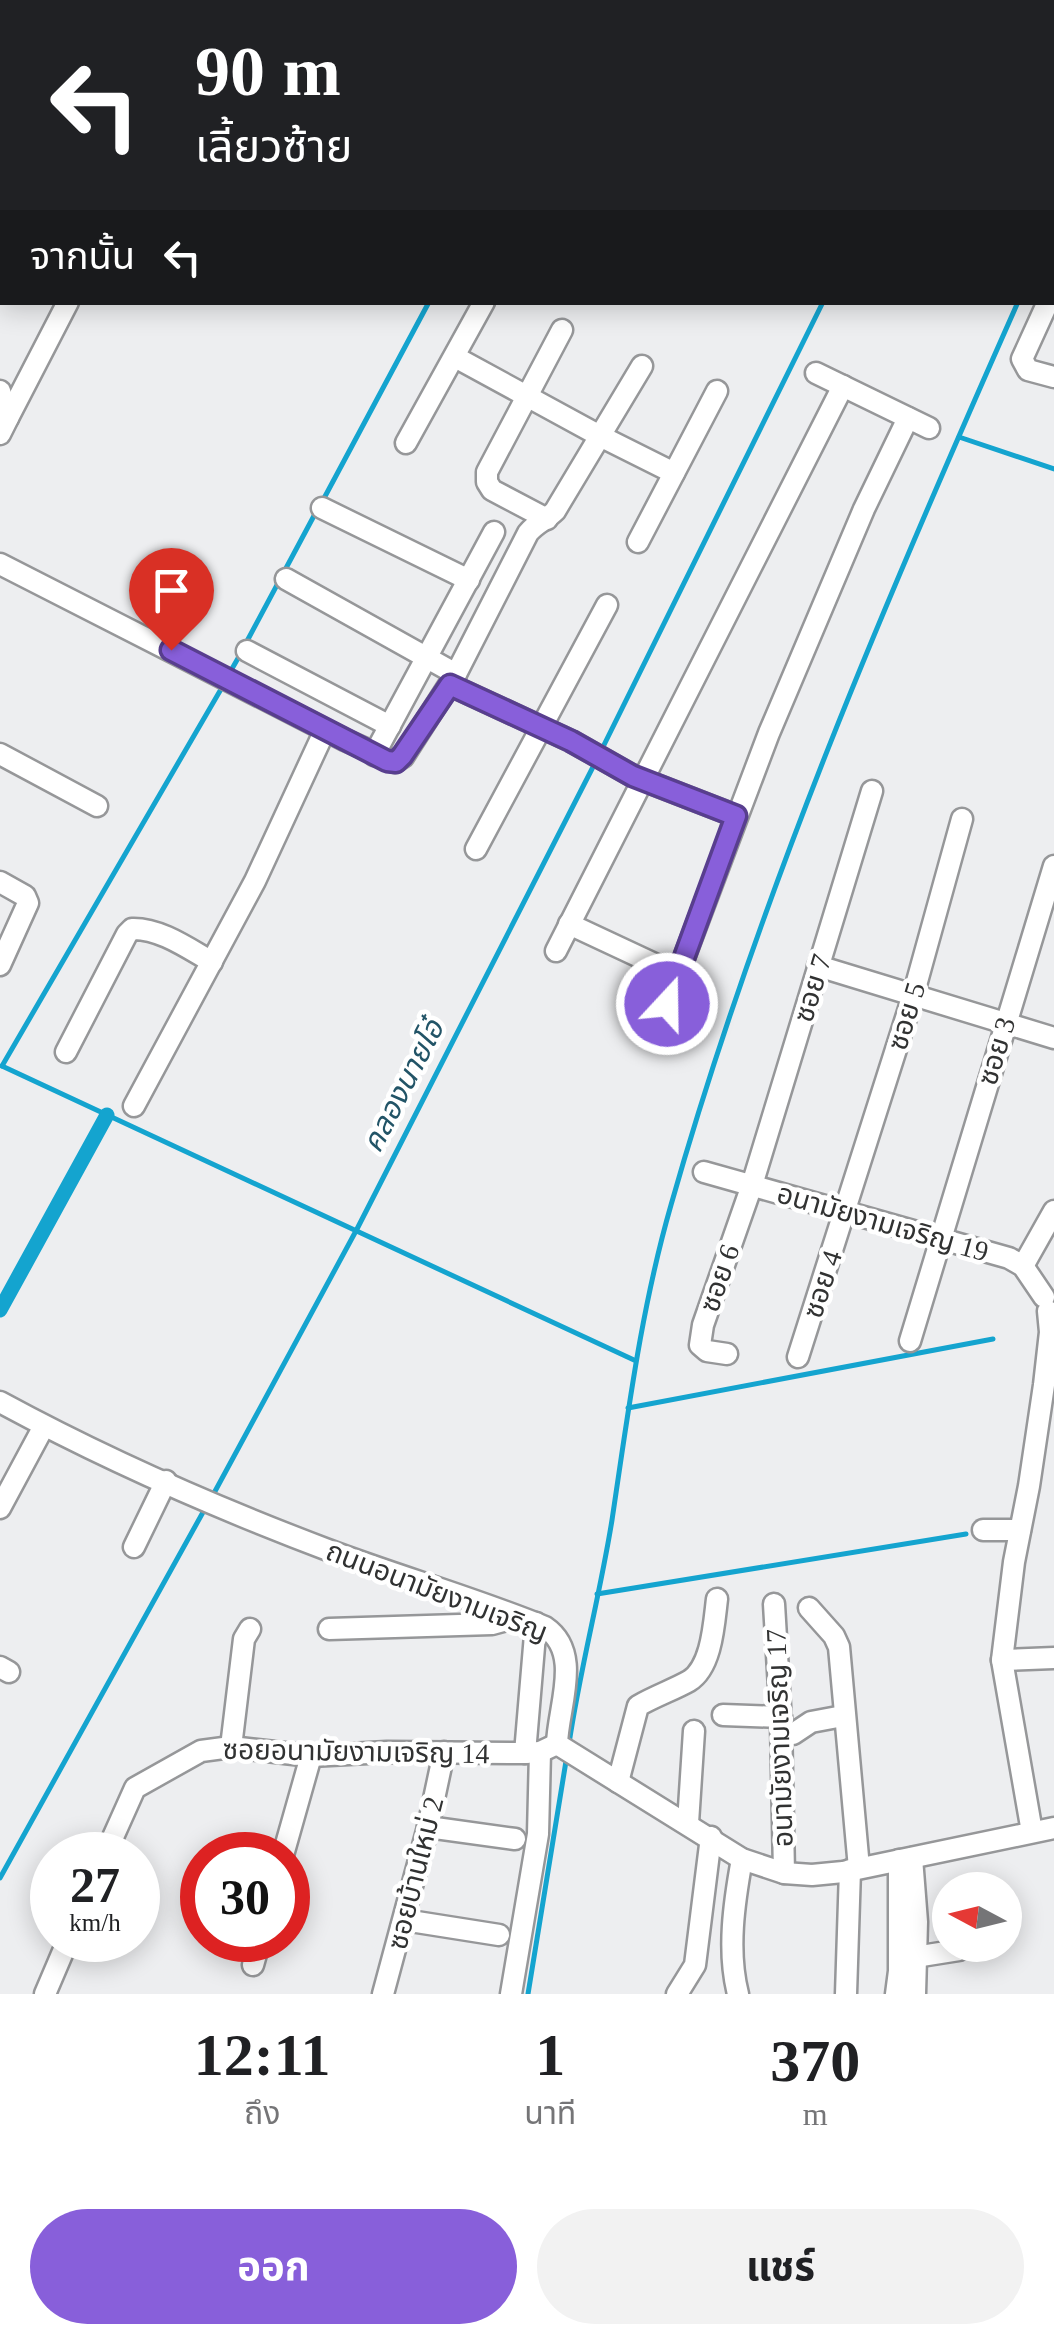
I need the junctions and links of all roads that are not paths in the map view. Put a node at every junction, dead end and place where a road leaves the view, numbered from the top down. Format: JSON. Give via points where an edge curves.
{"nodes":[{"id":1,"x":66,"y":305,"type":"edge"},
{"id":2,"x":482,"y":305,"type":"edge"},
{"id":3,"x":1047,"y":305,"type":"edge"},
{"id":4,"x":562,"y":330,"type":"dead end"},
{"id":5,"x":456,"y":357,"type":"junction"},
{"id":6,"x":642,"y":366,"type":"dead end"},
{"id":7,"x":816,"y":373,"type":"dead end"},
{"id":8,"x":1054,"y":377,"type":"edge"},
{"id":9,"x":843,"y":386,"type":"junction"},
{"id":10,"x":0,"y":390,"type":"edge"},
{"id":11,"x":717,"y":392,"type":"dead end"},
{"id":12,"x":526,"y":396,"type":"junction"},
{"id":13,"x":908,"y":418,"type":"junction"},
{"id":14,"x":4,"y":426,"type":"edge"},
{"id":15,"x":929,"y":428,"type":"dead end"},
{"id":16,"x":600,"y":436,"type":"junction"},
{"id":17,"x":406,"y":444,"type":"dead end"},
{"id":18,"x":674,"y":472,"type":"junction"},
{"id":19,"x":322,"y":508,"type":"dead end"},
{"id":20,"x":547,"y":519,"type":"junction"},
{"id":21,"x":494,"y":532,"type":"dead end"},
{"id":22,"x":638,"y":542,"type":"dead end"},
{"id":23,"x":0,"y":564,"type":"edge"},
{"id":24,"x":286,"y":579,"type":"dead end"},
{"id":25,"x":469,"y":580,"type":"junction"},
{"id":26,"x":607,"y":605,"type":"dead end"},
{"id":27,"x":248,"y":651,"type":"dead end"},
{"id":28,"x":426,"y":656,"type":"junction"},
{"id":29,"x":453,"y":679,"type":"junction"},
{"id":30,"x":390,"y":726,"type":"junction"},
{"id":31,"x":542,"y":727,"type":"junction"},
{"id":32,"x":325,"y":730,"type":"junction"},
{"id":33,"x":0,"y":754,"type":"edge"},
{"id":34,"x":374,"y":754,"type":"junction"},
{"id":35,"x":643,"y":780,"type":"junction"},
{"id":36,"x":872,"y":792,"type":"dead end"},
{"id":37,"x":98,"y":806,"type":"dead end"},
{"id":38,"x":736,"y":816,"type":"junction"},
{"id":39,"x":962,"y":819,"type":"dead end"},
{"id":40,"x":476,"y":849,"type":"dead end"},
{"id":41,"x":1054,"y":866,"type":"edge"},
{"id":42,"x":0,"y":882,"type":"edge"},
{"id":43,"x":570,"y":924,"type":"junction"},
{"id":44,"x":556,"y":951,"type":"dead end"},
{"id":45,"x":212,"y":962,"type":"junction"},
{"id":46,"x":0,"y":965,"type":"edge"},
{"id":47,"x":818,"y":966,"type":"junction"},
{"id":48,"x":678,"y":975,"type":"junction"},
{"id":49,"x":913,"y":996,"type":"junction"},
{"id":50,"x":667,"y":1004,"type":"dead end"},
{"id":51,"x":1005,"y":1023,"type":"junction"},
{"id":52,"x":1054,"y":1038,"type":"edge"},
{"id":53,"x":66,"y":1052,"type":"dead end"},
{"id":54,"x":134,"y":1106,"type":"dead end"},
{"id":55,"x":704,"y":1172,"type":"dead end"},
{"id":56,"x":752,"y":1185,"type":"junction"},
{"id":57,"x":844,"y":1211,"type":"junction"},
{"id":58,"x":1054,"y":1211,"type":"edge"},
{"id":59,"x":939,"y":1236,"type":"junction"},
{"id":60,"x":1023,"y":1266,"type":"junction"},
{"id":61,"x":910,"y":1340,"type":"dead end"},
{"id":62,"x":727,"y":1354,"type":"dead end"},
{"id":63,"x":798,"y":1357,"type":"dead end"},
{"id":64,"x":0,"y":1402,"type":"edge"},
{"id":65,"x":44,"y":1426,"type":"junction"},
{"id":66,"x":166,"y":1482,"type":"junction"},
{"id":67,"x":0,"y":1508,"type":"edge"},
{"id":68,"x":982,"y":1530,"type":"dead end"},
{"id":69,"x":1020,"y":1530,"type":"junction"},
{"id":70,"x":134,"y":1547,"type":"dead end"},
{"id":71,"x":439,"y":1589,"type":"junction"},
{"id":72,"x":717,"y":1599,"type":"dead end"},
{"id":73,"x":774,"y":1604,"type":"dead end"},
{"id":74,"x":809,"y":1608,"type":"dead end"},
{"id":75,"x":527,"y":1620,"type":"junction"},
{"id":76,"x":420,"y":1626,"type":"junction"},
{"id":77,"x":250,"y":1629,"type":"dead end"},
{"id":78,"x":329,"y":1629,"type":"dead end"},
{"id":79,"x":1054,"y":1658,"type":"edge"},
{"id":80,"x":1002,"y":1660,"type":"junction"},
{"id":81,"x":722,"y":1715,"type":"dead end"},
{"id":82,"x":781,"y":1716,"type":"junction"},
{"id":83,"x":843,"y":1716,"type":"junction"},
{"id":84,"x":694,"y":1731,"type":"dead end"},
{"id":85,"x":794,"y":1734,"type":"dead end"},
{"id":86,"x":231,"y":1748,"type":"junction"},
{"id":87,"x":551,"y":1750,"type":"junction"},
{"id":88,"x":444,"y":1752,"type":"junction"},
{"id":89,"x":311,"y":1756,"type":"junction"},
{"id":90,"x":618,"y":1782,"type":"junction"},
{"id":91,"x":688,"y":1823,"type":"junction"},
{"id":92,"x":428,"y":1828,"type":"junction"},
{"id":93,"x":1054,"y":1828,"type":"edge"},
{"id":94,"x":115,"y":1832,"type":"edge"},
{"id":95,"x":290,"y":1832,"type":"edge"},
{"id":96,"x":1032,"y":1832,"type":"junction"},
{"id":97,"x":711,"y":1837,"type":"junction"},
{"id":98,"x":516,"y":1839,"type":"dead end"},
{"id":99,"x":742,"y":1859,"type":"junction"},
{"id":100,"x":906,"y":1859,"type":"junction"},
{"id":101,"x":854,"y":1869,"type":"junction"},
{"id":102,"x":784,"y":1873,"type":"junction"},
{"id":103,"x":404,"y":1920,"type":"junction"},
{"id":104,"x":499,"y":1936,"type":"dead end"},
{"id":105,"x":932,"y":1954,"type":"edge"},
{"id":106,"x":915,"y":1957,"type":"junction"},
{"id":107,"x":59,"y":1962,"type":"edge"},
{"id":108,"x":254,"y":1962,"type":"edge"},
{"id":109,"x":253,"y":1965,"type":"dead end"},
{"id":110,"x":45,"y":1994,"type":"edge"},
{"id":111,"x":383,"y":1994,"type":"edge"},
{"id":112,"x":511,"y":1994,"type":"edge"},
{"id":113,"x":677,"y":1994,"type":"edge"},
{"id":114,"x":738,"y":1994,"type":"edge"},
{"id":115,"x":846,"y":1994,"type":"edge"},
{"id":116,"x":896,"y":1994,"type":"edge"},
{"id":117,"x":915,"y":1994,"type":"edge"}],
"edges":[{"from":1,"to":14,"type":"street"},
{"from":2,"to":5,"type":"street"},
{"from":3,"to":8,"type":"street","via":[[1022,359],[1028,370]]},
{"from":4,"to":12,"type":"street"},
{"from":5,"to":12,"type":"street"},
{"from":5,"to":17,"type":"street"},
{"from":6,"to":16,"type":"street"},
{"from":7,"to":9,"type":"street"},
{"from":9,"to":13,"type":"street"},
{"from":9,"to":35,"type":"street"},
{"from":10,"to":14,"type":"street"},
{"from":11,"to":18,"type":"street"},
{"from":12,"to":16,"type":"street"},
{"from":12,"to":20,"type":"street","via":[[487,482]]},
{"from":13,"to":15,"type":"street"},
{"from":13,"to":38,"type":"street"},
{"from":16,"to":18,"type":"street"},
{"from":16,"to":20,"type":"street"},
{"from":18,"to":22,"type":"street"},
{"from":19,"to":25,"type":"street"},
{"from":20,"to":29,"type":"street","via":[[528,533]]},
{"from":21,"to":25,"type":"street"},
{"from":23,"to":32,"type":"street"},
{"from":24,"to":28,"type":"street"},
{"from":25,"to":28,"type":"street"},
{"from":26,"to":31,"type":"street"},
{"from":27,"to":30,"type":"street"},
{"from":28,"to":29,"type":"street"},
{"from":28,"to":30,"type":"street"},
{"from":29,"to":31,"type":"street"},
{"from":29,"to":34,"type":"street","via":[[396,762]]},
{"from":30,"to":34,"type":"street"},
{"from":31,"to":35,"type":"street"},
{"from":31,"to":40,"type":"street"},
{"from":32,"to":34,"type":"street"},
{"from":32,"to":45,"type":"street"},
{"from":33,"to":37,"type":"street"},
{"from":35,"to":38,"type":"street"},
{"from":35,"to":43,"type":"street"},
{"from":36,"to":47,"type":"street","name":"ซอย 7"},
{"from":38,"to":48,"type":"street"},
{"from":39,"to":49,"type":"street","name":"ซอย 5"},
{"from":41,"to":51,"type":"street","name":"ซอย 3"},
{"from":42,"to":46,"type":"street","via":[[28,902]]},
{"from":43,"to":44,"type":"street"},
{"from":43,"to":48,"type":"street"},
{"from":45,"to":53,"type":"street","via":[[178,942],[132,929]]},
{"from":45,"to":54,"type":"street"},
{"from":47,"to":49,"type":"street"},
{"from":47,"to":56,"type":"street","name":"ซอย 7"},
{"from":48,"to":50,"type":"street"},
{"from":49,"to":51,"type":"street"},
{"from":49,"to":57,"type":"street","name":"ซอย 5"},
{"from":51,"to":52,"type":"street"},
{"from":51,"to":59,"type":"street","name":"ซอย 3"},
{"from":55,"to":56,"type":"street","name":"อนามัยงามเจริญ 19"},
{"from":56,"to":57,"type":"street","name":"อนามัยงามเจริญ 19"},
{"from":56,"to":62,"type":"street","name":"ซอย 6","via":[[700,1345]]},
{"from":57,"to":59,"type":"street","name":"อนามัยงามเจริญ 19"},
{"from":57,"to":63,"type":"street","name":"ซอย 4"},
{"from":58,"to":60,"type":"street"},
{"from":59,"to":60,"type":"street","name":"อนามัยงามเจริญ 19"},
{"from":59,"to":61,"type":"street","name":"ซอย 3"},
{"from":60,"to":69,"type":"street","name":"อนามัยงามเจริญ 19","via":[[1046,1304],[1050,1332]]},
{"from":64,"to":65,"type":"street","name":"ถนนอนามัยงามเจริญ"},
{"from":65,"to":66,"type":"street","name":"ถนนอนามัยงามเจริญ"},
{"from":65,"to":67,"type":"street"},
{"from":66,"to":70,"type":"street"},
{"from":66,"to":71,"type":"street","name":"ถนนอนามัยงามเจริญ"},
{"from":68,"to":69,"type":"street"},
{"from":69,"to":80,"type":"street","name":"อนามัยงามเจริญ 19"},
{"from":71,"to":75,"type":"street","name":"ถนนอนามัยงามเจริญ"},
{"from":71,"to":76,"type":"street"},
{"from":72,"to":90,"type":"street","via":[[701,1669],[638,1706]]},
{"from":73,"to":82,"type":"street","name":"อนามัยงามเจริญ 17"},
{"from":74,"to":83,"type":"street","via":[[838,1647]]},
{"from":75,"to":76,"type":"street"},
{"from":75,"to":87,"type":"street"},
{"from":75,"to":87,"type":"street","name":"ถนนอนามัยงามเจริญ","via":[[558,1635],[564,1649],[567,1666]]},
{"from":76,"to":78,"type":"street"},
{"from":77,"to":86,"type":"street"},
{"from":79,"to":80,"type":"street"},
{"from":80,"to":96,"type":"street","name":"อนามัยงามเจริญ 19"},
{"from":81,"to":82,"type":"street"},
{"from":82,"to":102,"type":"street","name":"อนามัยงามเจริญ 17"},
{"from":83,"to":85,"type":"street","via":[[811,1722]]},
{"from":83,"to":101,"type":"street","via":[[855,1805]]},
{"from":84,"to":91,"type":"street"},
{"from":86,"to":89,"type":"street","name":"ซอยอนามัยงามเจริญ 14"},
{"from":86,"to":94,"type":"street","name":"ซอยอนามัยงามเจริญ 14","via":[[201,1750],[135,1788]]},
{"from":87,"to":88,"type":"street","name":"ซอยอนามัยงามเจริญ 14"},
{"from":87,"to":90,"type":"street"},
{"from":87,"to":112,"type":"street"},
{"from":88,"to":89,"type":"street","name":"ซอยอนามัยงามเจริญ 14"},
{"from":88,"to":92,"type":"street","name":"ซอยบ้านใหม่ 2"},
{"from":89,"to":95,"type":"street"},
{"from":90,"to":91,"type":"street"},
{"from":91,"to":97,"type":"street"},
{"from":92,"to":98,"type":"street"},
{"from":92,"to":103,"type":"street","name":"ซอยบ้านใหม่ 2"},
{"from":93,"to":96,"type":"street"},
{"from":96,"to":100,"type":"street"},
{"from":97,"to":99,"type":"street"},
{"from":97,"to":113,"type":"street","via":[[695,1964]]},
{"from":99,"to":102,"type":"street"},
{"from":99,"to":114,"type":"street","via":[[732,1952]]},
{"from":100,"to":101,"type":"street"},
{"from":100,"to":106,"type":"street","via":[[916,1885]]},
{"from":100,"to":116,"type":"street"},
{"from":101,"to":102,"type":"street"},
{"from":101,"to":115,"type":"street"},
{"from":103,"to":104,"type":"street"},
{"from":103,"to":111,"type":"street","name":"ซอยบ้านใหม่ 2"},
{"from":105,"to":106,"type":"street"},
{"from":106,"to":117,"type":"street"},
{"from":107,"to":110,"type":"street"},
{"from":108,"to":109,"type":"street"}]}
